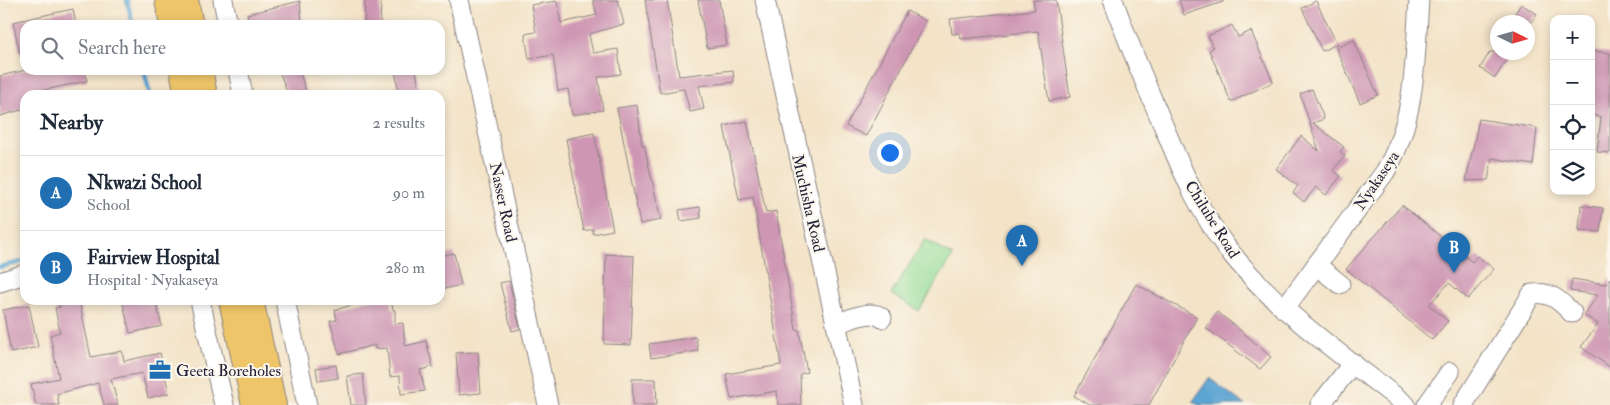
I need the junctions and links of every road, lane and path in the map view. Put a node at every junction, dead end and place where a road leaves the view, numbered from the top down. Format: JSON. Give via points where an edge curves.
{"nodes":[{"id":1,"x":167,"y":0,"type":"edge"},
{"id":2,"x":186,"y":0,"type":"edge"},
{"id":3,"x":223,"y":0,"type":"edge"},
{"id":4,"x":459,"y":0,"type":"edge"},
{"id":5,"x":765,"y":0,"type":"edge"},
{"id":6,"x":1113,"y":0,"type":"edge"},
{"id":7,"x":1419,"y":0,"type":"edge"},
{"id":8,"x":171,"y":20,"type":"edge"},
{"id":9,"x":190,"y":20,"type":"edge"},
{"id":10,"x":227,"y":20,"type":"edge"},
{"id":11,"x":183,"y":75,"type":"edge"},
{"id":12,"x":201,"y":75,"type":"edge"},
{"id":13,"x":239,"y":75,"type":"edge"},
{"id":14,"x":186,"y":90,"type":"edge"},
{"id":15,"x":205,"y":90,"type":"edge"},
{"id":16,"x":242,"y":90,"type":"edge"},
{"id":17,"x":1316,"y":266,"type":"junction"},
{"id":18,"x":20,"y":276,"type":"edge"},
{"id":19,"x":0,"y":282,"type":"edge"},
{"id":20,"x":1340,"y":284,"type":"dead end"},
{"id":21,"x":201,"y":305,"type":"edge"},
{"id":22,"x":232,"y":305,"type":"edge"},
{"id":23,"x":252,"y":305,"type":"edge"},
{"id":24,"x":286,"y":305,"type":"edge"},
{"id":25,"x":1284,"y":309,"type":"junction"},
{"id":26,"x":1572,"y":313,"type":"dead end"},
{"id":27,"x":882,"y":318,"type":"dead end"},
{"id":28,"x":836,"y":324,"type":"junction"},
{"id":29,"x":1353,"y":363,"type":"junction"},
{"id":30,"x":1450,"y":372,"type":"dead end"},
{"id":31,"x":224,"y":405,"type":"edge"},
{"id":32,"x":254,"y":405,"type":"edge"},
{"id":33,"x":274,"y":405,"type":"edge"},
{"id":34,"x":307,"y":405,"type":"edge"},
{"id":35,"x":548,"y":405,"type":"edge"},
{"id":36,"x":854,"y":405,"type":"edge"},
{"id":37,"x":1320,"y":405,"type":"edge"},
{"id":38,"x":1406,"y":405,"type":"edge"},
{"id":39,"x":1427,"y":405,"type":"edge"},
{"id":40,"x":1463,"y":405,"type":"edge"}],
"edges":[{"from":1,"to":8,"type":"main road"},
{"from":2,"to":9,"type":"main road"},
{"from":3,"to":10,"type":"street"},
{"from":4,"to":35,"type":"street","name":"Nasser Road"},
{"from":5,"to":28,"type":"street","name":"Muchisha Road"},
{"from":6,"to":25,"type":"street","name":"Chilube Road","via":[[1148,90],[1198,202],[1226,247]]},
{"from":7,"to":17,"type":"street","name":"Nyakaseya","via":[[1410,101],[1398,151]]},
{"from":11,"to":14,"type":"main road"},
{"from":12,"to":15,"type":"main road"},
{"from":13,"to":16,"type":"street"},
{"from":17,"to":20,"type":"street"},
{"from":17,"to":25,"type":"street","name":"Nyakaseya"},
{"from":18,"to":19,"type":"street"},
{"from":21,"to":31,"type":"street"},
{"from":22,"to":32,"type":"main road"},
{"from":23,"to":33,"type":"main road"},
{"from":24,"to":34,"type":"street"},
{"from":25,"to":29,"type":"street","name":"Chilube Road"},
{"from":26,"to":40,"type":"street","via":[[1559,300],[1544,292],[1532,294]]},
{"from":27,"to":28,"type":"street","via":[[869,314]]},
{"from":28,"to":36,"type":"street","name":"Muchisha Road"},
{"from":29,"to":37,"type":"street"},
{"from":29,"to":38,"type":"street","name":"Chilube Road"},
{"from":30,"to":39,"type":"street"}]}
